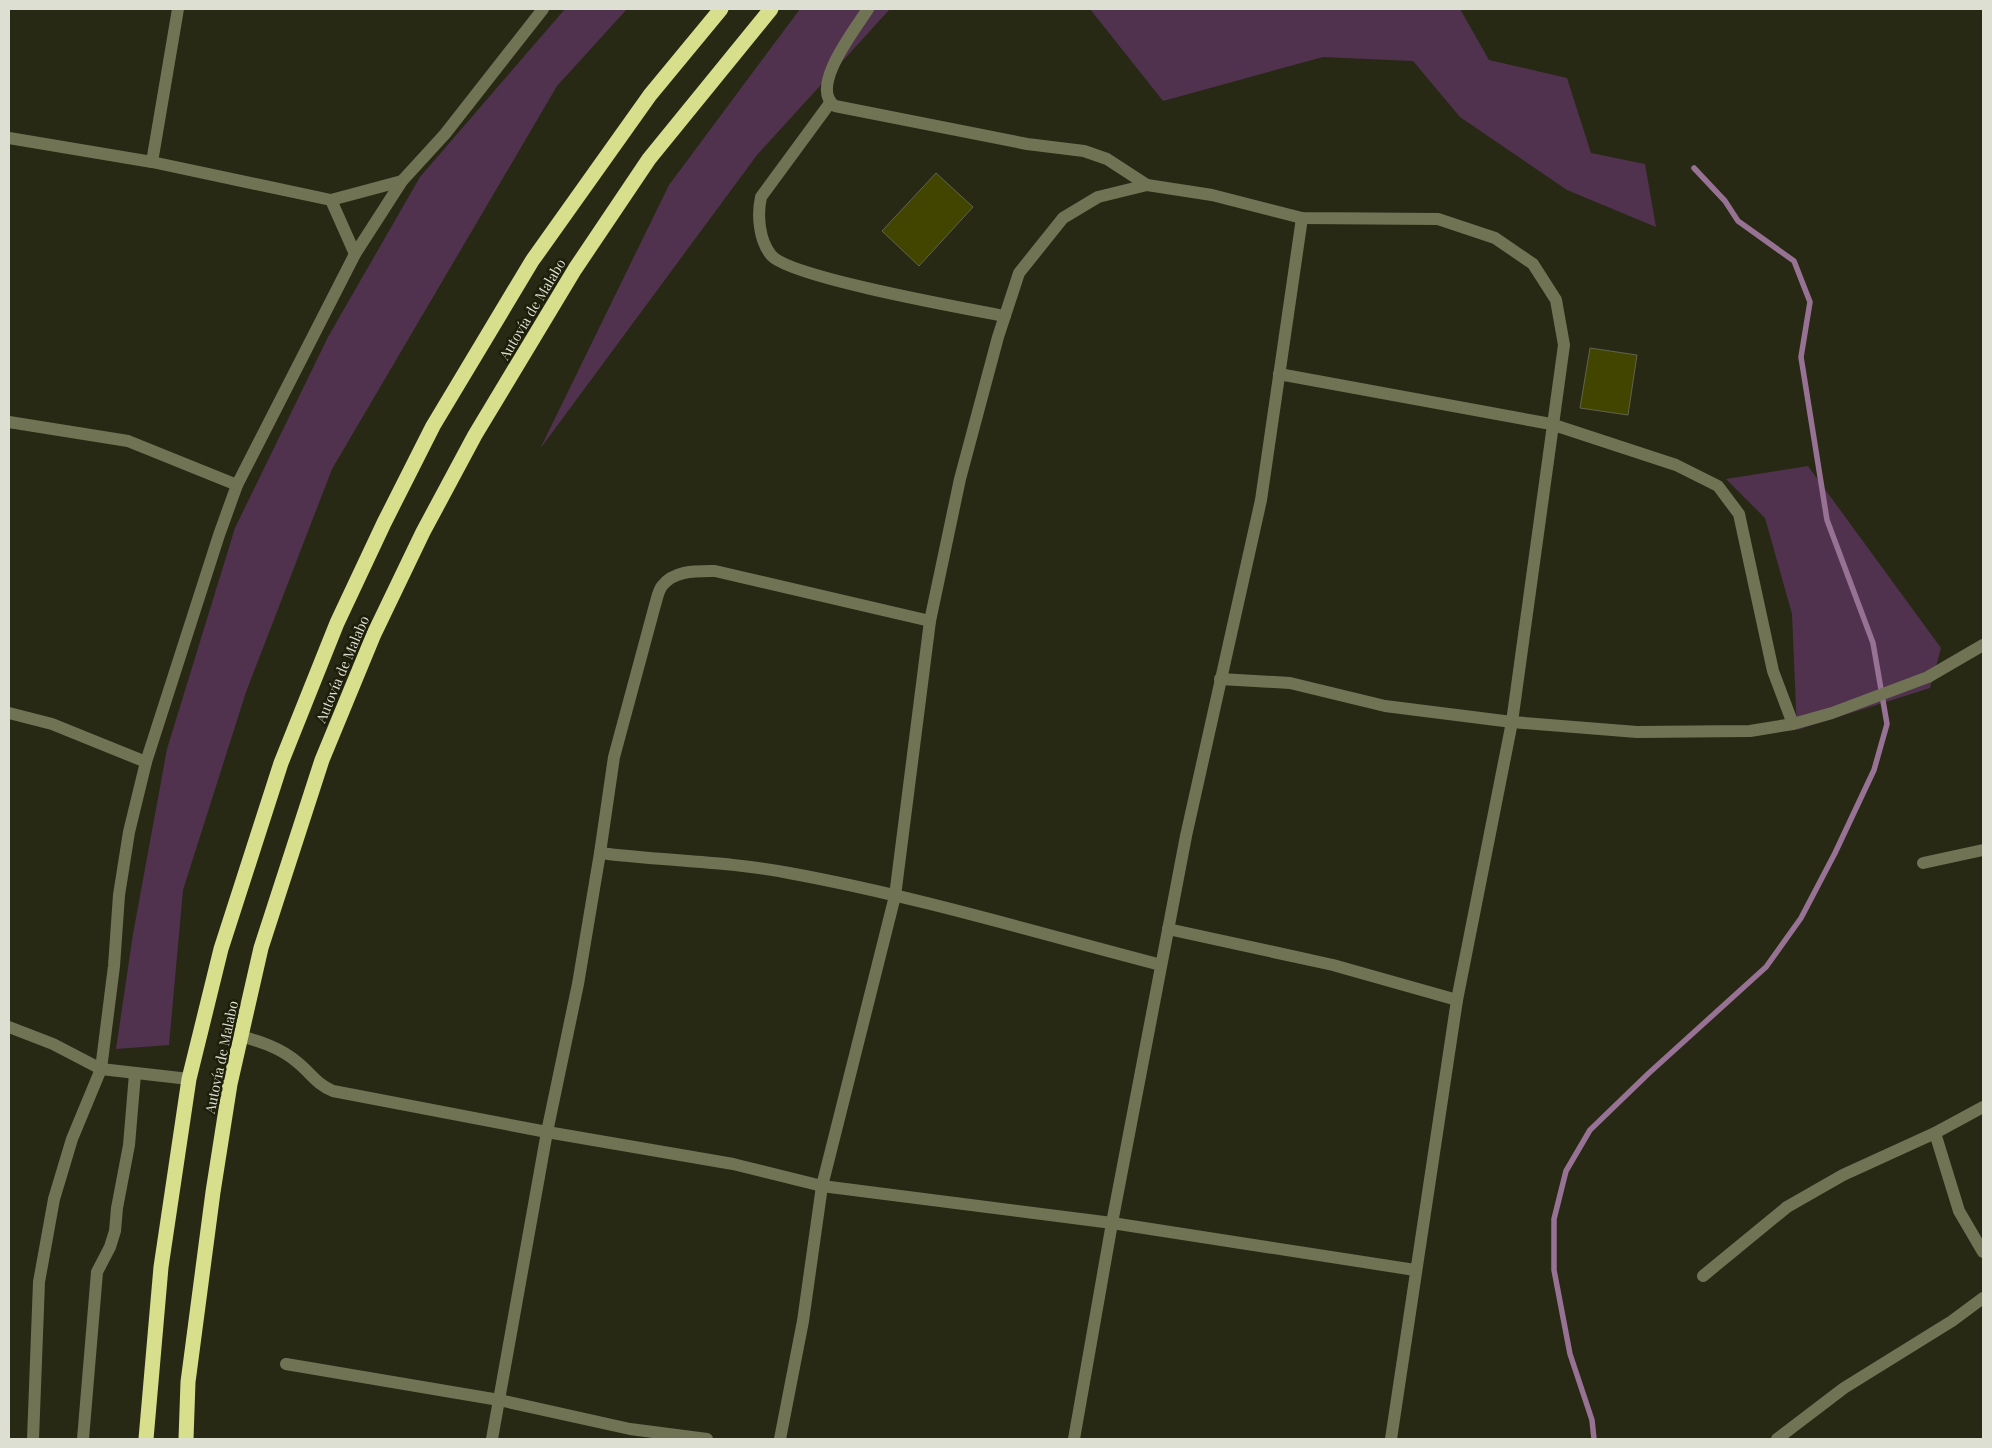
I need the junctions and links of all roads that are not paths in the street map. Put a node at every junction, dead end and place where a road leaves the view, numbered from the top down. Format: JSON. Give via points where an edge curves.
{"nodes":[{"id":1,"x":178,"y":9,"type":"edge"},
{"id":2,"x":543,"y":9,"type":"edge"},
{"id":3,"x":721,"y":9,"type":"edge"},
{"id":4,"x":771,"y":9,"type":"edge"},
{"id":5,"x":868,"y":9,"type":"edge"},
{"id":6,"x":830,"y":103,"type":"junction"},
{"id":7,"x":9,"y":138,"type":"edge"},
{"id":8,"x":152,"y":162,"type":"junction"},
{"id":9,"x":402,"y":181,"type":"junction"},
{"id":10,"x":1147,"y":185,"type":"junction"},
{"id":11,"x":331,"y":200,"type":"junction"},
{"id":12,"x":1302,"y":218,"type":"junction"},
{"id":13,"x":355,"y":254,"type":"junction"},
{"id":14,"x":1005,"y":316,"type":"junction"},
{"id":15,"x":1279,"y":374,"type":"junction"},
{"id":16,"x":9,"y":422,"type":"edge"},
{"id":17,"x":1551,"y":424,"type":"junction"},
{"id":18,"x":237,"y":485,"type":"junction"},
{"id":19,"x":930,"y":621,"type":"junction"},
{"id":20,"x":1983,"y":645,"type":"edge"},
{"id":21,"x":1220,"y":679,"type":"junction"},
{"id":22,"x":9,"y":713,"type":"edge"},
{"id":23,"x":1512,"y":722,"type":"junction"},
{"id":24,"x":1793,"y":724,"type":"junction"},
{"id":25,"x":146,"y":762,"type":"junction"},
{"id":26,"x":1983,"y":850,"type":"edge"},
{"id":27,"x":600,"y":853,"type":"junction"},
{"id":28,"x":1923,"y":863,"type":"dead end"},
{"id":29,"x":895,"y":896,"type":"junction"},
{"id":30,"x":1168,"y":929,"type":"junction"},
{"id":31,"x":1162,"y":965,"type":"junction"},
{"id":32,"x":1457,"y":1000,"type":"junction"},
{"id":33,"x":9,"y":1027,"type":"edge"},
{"id":34,"x":241,"y":1036,"type":"junction"},
{"id":35,"x":101,"y":1069,"type":"junction"},
{"id":36,"x":135,"y":1074,"type":"junction"},
{"id":37,"x":189,"y":1079,"type":"junction"},
{"id":38,"x":1983,"y":1107,"type":"edge"},
{"id":39,"x":548,"y":1132,"type":"junction"},
{"id":40,"x":1935,"y":1133,"type":"junction"},
{"id":41,"x":822,"y":1186,"type":"junction"},
{"id":42,"x":1112,"y":1223,"type":"junction"},
{"id":43,"x":1983,"y":1252,"type":"edge"},
{"id":44,"x":1415,"y":1270,"type":"junction"},
{"id":45,"x":1703,"y":1276,"type":"dead end"},
{"id":46,"x":1983,"y":1298,"type":"edge"},
{"id":47,"x":286,"y":1364,"type":"dead end"},
{"id":48,"x":499,"y":1400,"type":"junction"},
{"id":49,"x":34,"y":1439,"type":"edge"},
{"id":50,"x":83,"y":1439,"type":"edge"},
{"id":51,"x":146,"y":1439,"type":"edge"},
{"id":52,"x":186,"y":1439,"type":"edge"},
{"id":53,"x":492,"y":1439,"type":"edge"},
{"id":54,"x":707,"y":1439,"type":"edge"},
{"id":55,"x":780,"y":1439,"type":"edge"},
{"id":56,"x":1074,"y":1439,"type":"edge"},
{"id":57,"x":1390,"y":1439,"type":"edge"},
{"id":58,"x":1778,"y":1439,"type":"edge"}],
"edges":[{"from":1,"to":8,"type":"street"},
{"from":2,"to":9,"type":"street","via":[[444,134]]},
{"from":3,"to":37,"type":"highway","name":"Autovía de Malabo","via":[[650,95],[532,261],[433,426],[388,514],[337,622],[281,763],[221,949]]},
{"from":4,"to":34,"type":"highway","name":"Autovía de Malabo","via":[[649,158],[575,269],[475,435],[423,532],[374,634],[322,760],[261,948]]},
{"from":5,"to":6,"type":"street","via":[[828,75]]},
{"from":6,"to":10,"type":"street","via":[[1018,142],[1084,151],[1107,159]]},
{"from":6,"to":14,"type":"street","via":[[761,197],[759,222],[771,256],[791,268],[856,285]]},
{"from":7,"to":8,"type":"street"},
{"from":8,"to":11,"type":"street"},
{"from":9,"to":11,"type":"street"},
{"from":9,"to":13,"type":"street"},
{"from":10,"to":12,"type":"street","via":[[1212,195]]},
{"from":10,"to":14,"type":"street","via":[[1098,197],[1063,218],[1018,273]]},
{"from":11,"to":13,"type":"street"},
{"from":12,"to":15,"type":"street"},
{"from":12,"to":17,"type":"street","via":[[1438,219],[1495,238],[1533,264],[1556,300],[1564,344]]},
{"from":13,"to":18,"type":"street"},
{"from":14,"to":19,"type":"street","via":[[960,480]]},
{"from":15,"to":17,"type":"street"},
{"from":15,"to":21,"type":"street","via":[[1261,500]]},
{"from":16,"to":18,"type":"street","via":[[128,441]]},
{"from":17,"to":23,"type":"street"},
{"from":17,"to":24,"type":"street","via":[[1676,465],[1718,486],[1739,514],[1773,670]]},
{"from":18,"to":25,"type":"street"},
{"from":19,"to":27,"type":"street","via":[[715,571],[690,570],[673,577],[662,586],[655,605],[614,757]]},
{"from":19,"to":29,"type":"street"},
{"from":20,"to":24,"type":"street","via":[[1928,677]]},
{"from":21,"to":23,"type":"street","via":[[1290,683],[1385,706]]},
{"from":21,"to":30,"type":"street"},
{"from":22,"to":25,"type":"street","via":[[52,724]]},
{"from":23,"to":24,"type":"street","via":[[1637,732],[1750,732]]},
{"from":23,"to":32,"type":"street"},
{"from":25,"to":35,"type":"street","via":[[118,895],[114,966]]},
{"from":26,"to":28,"type":"street"},
{"from":27,"to":29,"type":"street","via":[[755,867]]},
{"from":27,"to":39,"type":"street"},
{"from":29,"to":31,"type":"street"},
{"from":29,"to":41,"type":"street"},
{"from":30,"to":31,"type":"street"},
{"from":30,"to":32,"type":"street","via":[[1333,965]]},
{"from":31,"to":42,"type":"street"},
{"from":32,"to":44,"type":"street"},
{"from":33,"to":35,"type":"street","via":[[53,1044]]},
{"from":34,"to":39,"type":"street","via":[[280,1050],[320,1086],[333,1091]]},
{"from":34,"to":52,"type":"highway","name":"Autovía de Malabo","via":[[230,1084],[212,1202],[188,1382]]},
{"from":35,"to":36,"type":"street"},
{"from":35,"to":49,"type":"street","via":[[72,1139],[52,1208],[39,1282]]},
{"from":36,"to":37,"type":"street"},
{"from":36,"to":50,"type":"street","via":[[115,1231],[97,1272]]},
{"from":37,"to":51,"type":"highway","name":"Autovía de Malabo","via":[[161,1267]]},
{"from":38,"to":40,"type":"street"},
{"from":39,"to":41,"type":"street","via":[[733,1164]]},
{"from":39,"to":48,"type":"street"},
{"from":40,"to":43,"type":"street","via":[[1960,1210]]},
{"from":40,"to":45,"type":"street","via":[[1843,1175],[1787,1207]]},
{"from":41,"to":42,"type":"street"},
{"from":41,"to":55,"type":"street","via":[[803,1321]]},
{"from":42,"to":44,"type":"street"},
{"from":42,"to":56,"type":"street"},
{"from":44,"to":57,"type":"street"},
{"from":46,"to":58,"type":"street","via":[[1844,1388]]},
{"from":47,"to":48,"type":"street"},
{"from":48,"to":53,"type":"street"},
{"from":48,"to":54,"type":"street","via":[[630,1429]]}]}
